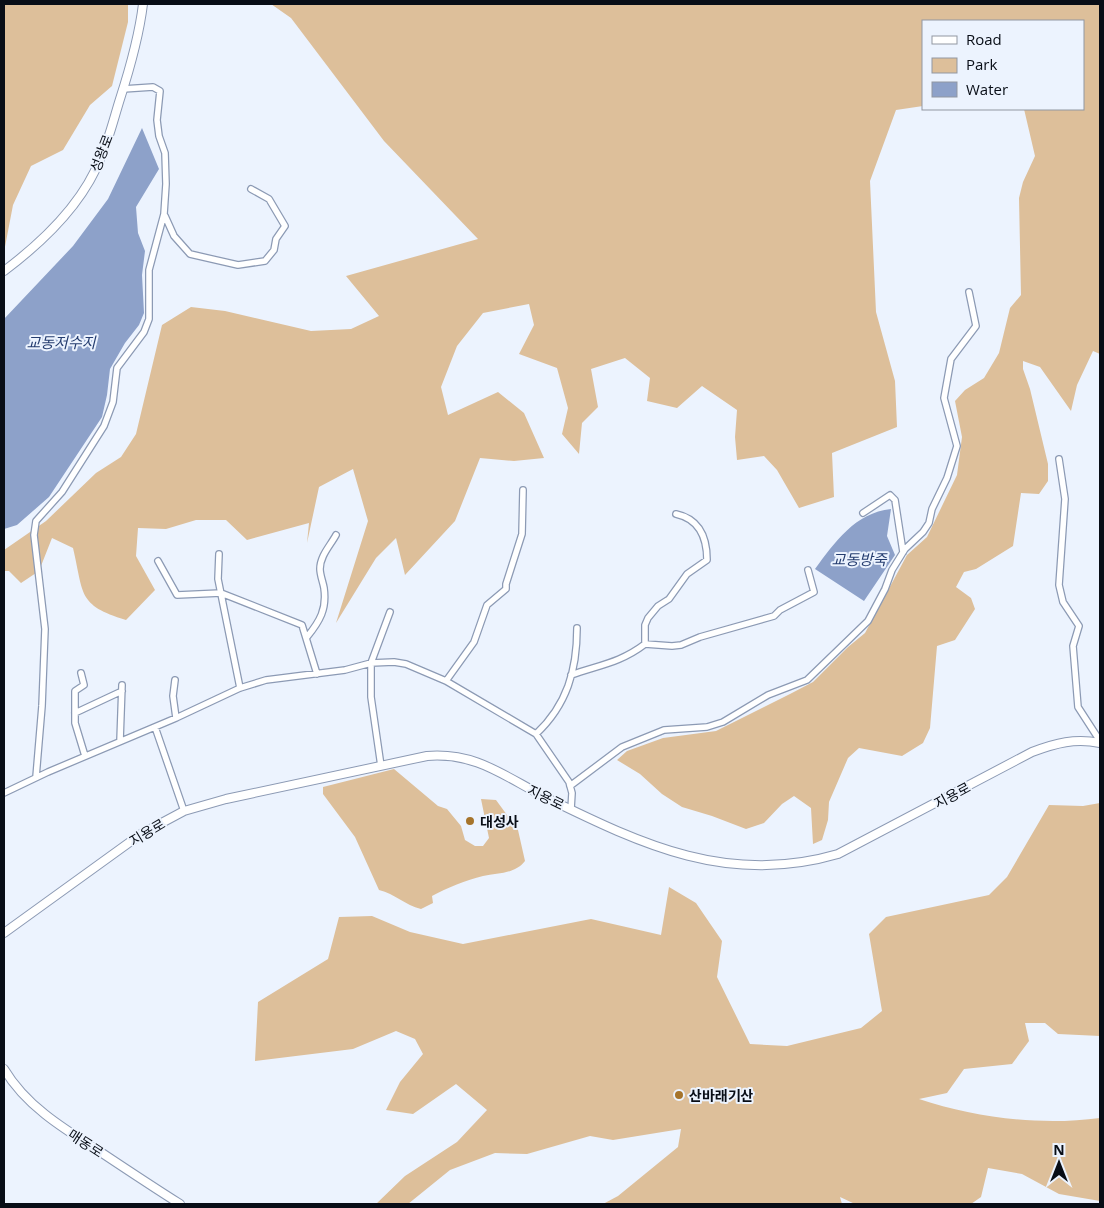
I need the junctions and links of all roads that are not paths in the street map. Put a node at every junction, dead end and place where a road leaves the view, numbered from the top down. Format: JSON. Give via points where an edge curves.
{"nodes":[{"id":1,"x":143,"y":4,"type":"edge"},
{"id":2,"x":123,"y":89,"type":"junction"},
{"id":3,"x":251,"y":189,"type":"dead end"},
{"id":4,"x":164,"y":214,"type":"junction"},
{"id":5,"x":4,"y":271,"type":"edge"},
{"id":6,"x":969,"y":292,"type":"dead end"},
{"id":7,"x":1059,"y":458,"type":"dead end"},
{"id":8,"x":523,"y":490,"type":"dead end"},
{"id":9,"x":863,"y":512,"type":"dead end"},
{"id":10,"x":676,"y":514,"type":"dead end"},
{"id":11,"x":336,"y":535,"type":"dead end"},
{"id":12,"x":903,"y":552,"type":"junction"},
{"id":13,"x":219,"y":554,"type":"dead end"},
{"id":14,"x":158,"y":561,"type":"dead end"},
{"id":15,"x":808,"y":570,"type":"dead end"},
{"id":16,"x":221,"y":593,"type":"junction"},
{"id":17,"x":390,"y":612,"type":"dead end"},
{"id":18,"x":577,"y":628,"type":"dead end"},
{"id":19,"x":307,"y":637,"type":"junction"},
{"id":20,"x":645,"y":644,"type":"junction"},
{"id":21,"x":371,"y":663,"type":"junction"},
{"id":22,"x":81,"y":674,"type":"dead end"},
{"id":23,"x":316,"y":674,"type":"junction"},
{"id":24,"x":571,"y":675,"type":"junction"},
{"id":25,"x":175,"y":680,"type":"dead end"},
{"id":26,"x":446,"y":681,"type":"junction"},
{"id":27,"x":240,"y":688,"type":"junction"},
{"id":28,"x":75,"y":713,"type":"junction"},
{"id":29,"x":176,"y":718,"type":"junction"},
{"id":30,"x":155,"y":727,"type":"junction"},
{"id":31,"x":536,"y":734,"type":"junction"},
{"id":32,"x":120,"y":741,"type":"junction"},
{"id":33,"x":1100,"y":742,"type":"edge"},
{"id":34,"x":85,"y":756,"type":"junction"},
{"id":35,"x":381,"y":766,"type":"junction"},
{"id":36,"x":36,"y":777,"type":"junction"},
{"id":37,"x":570,"y":786,"type":"junction"},
{"id":38,"x":4,"y":793,"type":"edge"},
{"id":39,"x":571,"y":809,"type":"junction"},
{"id":40,"x":184,"y":811,"type":"junction"},
{"id":41,"x":4,"y":933,"type":"edge"},
{"id":42,"x":4,"y":1069,"type":"edge"},
{"id":43,"x":180,"y":1204,"type":"edge"}],
"edges":[{"from":1,"to":2,"type":"street","name":"성왕로","via":[[139,35]]},
{"from":2,"to":4,"type":"street","via":[[153,87],[160,91],[157,120],[166,167]]},
{"from":2,"to":5,"type":"street","name":"성왕로","via":[[102,157],[90,180],[54,228]]},
{"from":3,"to":4,"type":"street","via":[[269,199],[285,226],[270,255],[260,263],[238,265],[190,254],[174,236]]},
{"from":4,"to":36,"type":"street","via":[[150,265],[147,326],[117,368],[113,402],[104,426],[62,492],[35,525],[45,629]]},
{"from":6,"to":12,"type":"street","via":[[976,326],[951,360],[944,398],[957,446],[929,523]]},
{"from":7,"to":33,"type":"street","via":[[1065,499],[1059,585],[1063,602],[1078,626],[1073,646],[1078,707]]},
{"from":8,"to":26,"type":"street","via":[[522,534],[506,589],[487,605],[474,642]]},
{"from":9,"to":12,"type":"street","via":[[890,495],[895,500]]},
{"from":10,"to":20,"type":"street","via":[[697,523],[704,537],[707,560],[687,574],[648,618]]},
{"from":11,"to":19,"type":"street","via":[[325,550],[319,567],[325,609]]},
{"from":12,"to":37,"type":"street","via":[[868,621],[807,680],[768,695],[723,722],[707,727],[664,730],[622,747]]},
{"from":13,"to":16,"type":"street","via":[[217,571]]},
{"from":14,"to":16,"type":"street","via":[[177,594]]},
{"from":15,"to":20,"type":"street","via":[[814,592],[774,616],[681,645]]},
{"from":16,"to":19,"type":"street","via":[[302,625]]},
{"from":16,"to":27,"type":"street"},
{"from":17,"to":21,"type":"street"},
{"from":18,"to":24,"type":"street","via":[[577,648]]},
{"from":19,"to":23,"type":"street"},
{"from":20,"to":24,"type":"street","via":[[628,657]]},
{"from":21,"to":23,"type":"street"},
{"from":21,"to":26,"type":"street","via":[[406,664]]},
{"from":21,"to":35,"type":"street","via":[[371,696]]},
{"from":22,"to":28,"type":"street","via":[[84,685],[75,691]]},
{"from":23,"to":27,"type":"street","via":[[266,680]]},
{"from":24,"to":31,"type":"street","via":[[560,707]]},
{"from":25,"to":29,"type":"street","via":[[172,696]]},
{"from":26,"to":31,"type":"street"},
{"from":27,"to":29,"type":"street"},
{"from":28,"to":32,"type":"street","via":[[122,688]]},
{"from":28,"to":34,"type":"street"},
{"from":29,"to":30,"type":"street"},
{"from":30,"to":32,"type":"street"},
{"from":30,"to":40,"type":"street"},
{"from":31,"to":37,"type":"street"},
{"from":32,"to":34,"type":"street"},
{"from":33,"to":39,"type":"street","name":"지용로","via":[[1074,740],[1032,752],[876,836],[838,854],[803,862],[769,866],[713,863],[644,843]]},
{"from":34,"to":36,"type":"street"},
{"from":35,"to":39,"type":"street","name":"지용로","via":[[427,756],[464,757]]},
{"from":35,"to":40,"type":"street","name":"지용로"},
{"from":36,"to":38,"type":"street"},
{"from":37,"to":39,"type":"street"},
{"from":40,"to":41,"type":"street","name":"지용로","via":[[140,834]]},
{"from":42,"to":43,"type":"street","name":"매동로","via":[[33,1104],[61,1126]]}]}
